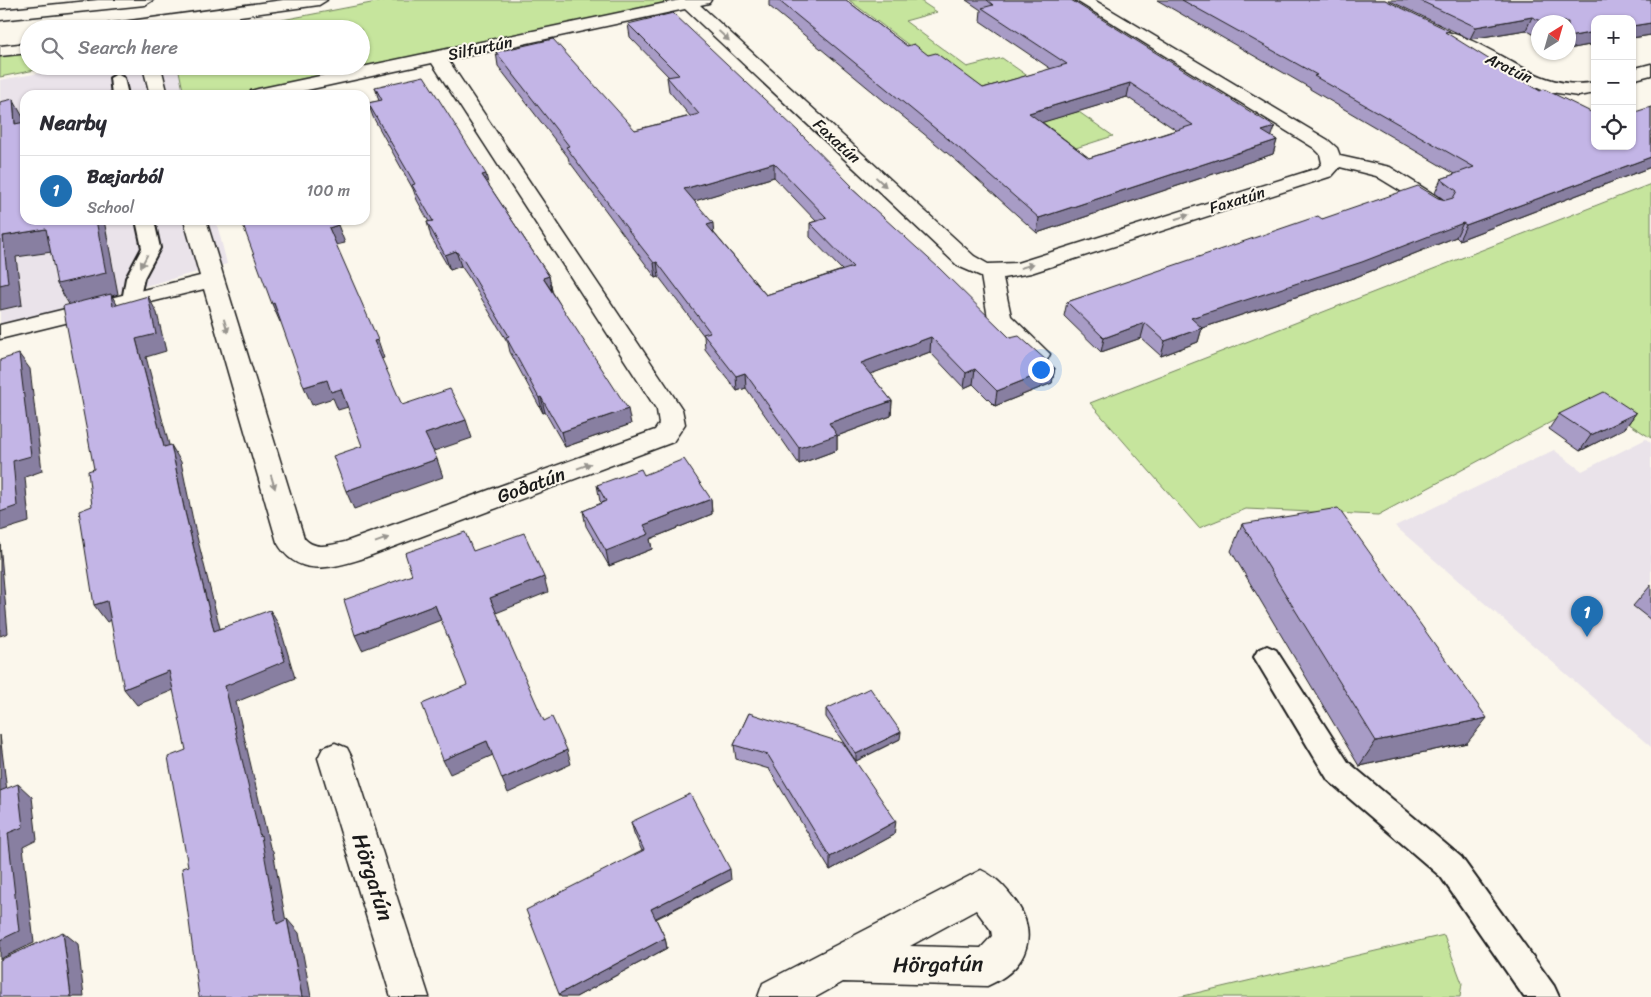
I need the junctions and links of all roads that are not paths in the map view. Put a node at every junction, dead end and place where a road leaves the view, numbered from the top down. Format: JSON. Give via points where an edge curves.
{"nodes":[{"id":1,"x":145,"y":0,"type":"edge"},
{"id":2,"x":319,"y":0,"type":"edge"},
{"id":3,"x":1083,"y":0,"type":"edge"},
{"id":4,"x":695,"y":2,"type":"edge"},
{"id":5,"x":233,"y":12,"type":"junction"},
{"id":6,"x":0,"y":16,"type":"edge"},
{"id":7,"x":174,"y":20,"type":"edge"},
{"id":8,"x":218,"y":20,"type":"edge"},
{"id":9,"x":1434,"y":31,"type":"edge"},
{"id":10,"x":20,"y":39,"type":"edge"},
{"id":11,"x":0,"y":41,"type":"edge"},
{"id":12,"x":20,"y":49,"type":"edge"},
{"id":13,"x":0,"y":51,"type":"edge"},
{"id":14,"x":437,"y":57,"type":"junction"},
{"id":15,"x":1651,"y":70,"type":"edge"},
{"id":16,"x":370,"y":71,"type":"edge"},
{"id":17,"x":1636,"y":74,"type":"edge"},
{"id":18,"x":154,"y":75,"type":"edge"},
{"id":19,"x":352,"y":75,"type":"edge"},
{"id":20,"x":117,"y":78,"type":"dead end"},
{"id":21,"x":1591,"y":88,"type":"edge"},
{"id":22,"x":119,"y":90,"type":"edge"},
{"id":23,"x":158,"y":90,"type":"edge"},
{"id":24,"x":282,"y":90,"type":"edge"},
{"id":25,"x":1568,"y":91,"type":"junction"},
{"id":26,"x":1580,"y":107,"type":"edge"},
{"id":27,"x":1333,"y":160,"type":"junction"},
{"id":28,"x":1439,"y":206,"type":"edge"},
{"id":29,"x":146,"y":225,"type":"edge"},
{"id":30,"x":196,"y":225,"type":"edge"},
{"id":31,"x":991,"y":272,"type":"junction"},
{"id":32,"x":212,"y":280,"type":"junction"},
{"id":33,"x":131,"y":302,"type":"junction"},
{"id":34,"x":0,"y":332,"type":"edge"},
{"id":35,"x":1038,"y":354,"type":"edge"},
{"id":36,"x":1267,"y":657,"type":"dead end"},
{"id":37,"x":335,"y":758,"type":"dead end"},
{"id":38,"x":840,"y":963,"type":"dead end"},
{"id":39,"x":410,"y":997,"type":"edge"},
{"id":40,"x":777,"y":997,"type":"edge"},
{"id":41,"x":1543,"y":997,"type":"edge"}],
"edges":[{"from":1,"to":6,"type":"street"},
{"from":2,"to":5,"type":"street"},
{"from":3,"to":27,"type":"street","via":[[1321,144]]},
{"from":4,"to":14,"type":"street","name":"Silfurtún"},
{"from":4,"to":31,"type":"street","name":"Faxatún","one_way":true,"via":[[966,261]]},
{"from":5,"to":7,"type":"street"},
{"from":5,"to":8,"type":"street"},
{"from":9,"to":25,"type":"street","name":"Aratún","via":[[1541,84]]},
{"from":10,"to":11,"type":"street"},
{"from":12,"to":13,"type":"street"},
{"from":14,"to":16,"type":"street","name":"Silfurtún"},
{"from":32,"to":14,"type":"street","name":"Goðatún","one_way":true,"via":[[291,542],[295,550],[303,554],[325,557],[351,551],[655,440],[668,432],[673,420],[670,409]]},
{"from":15,"to":17,"type":"street"},
{"from":18,"to":23,"type":"street"},
{"from":19,"to":24,"type":"street","name":"Silfurtún"},
{"from":20,"to":22,"type":"lane"},
{"from":21,"to":25,"type":"street","name":"Aratún"},
{"from":25,"to":26,"type":"street"},
{"from":27,"to":28,"type":"street","via":[[1383,171]]},
{"from":31,"to":27,"type":"street","name":"Faxatún","one_way":true,"via":[[1023,268],[1317,175],[1325,172]]},
{"from":29,"to":33,"type":"lane","one_way":true,"via":[[151,248],[135,278]]},
{"from":30,"to":32,"type":"street","name":"Goðatún"},
{"from":31,"to":35,"type":"street","via":[[1000,318]]},
{"from":32,"to":33,"type":"street"},
{"from":33,"to":34,"type":"street"},
{"from":36,"to":41,"type":"lane","via":[[1338,772],[1451,867]]},
{"from":37,"to":39,"type":"street","name":"Hörgatún"},
{"from":38,"to":40,"type":"street"}]}
